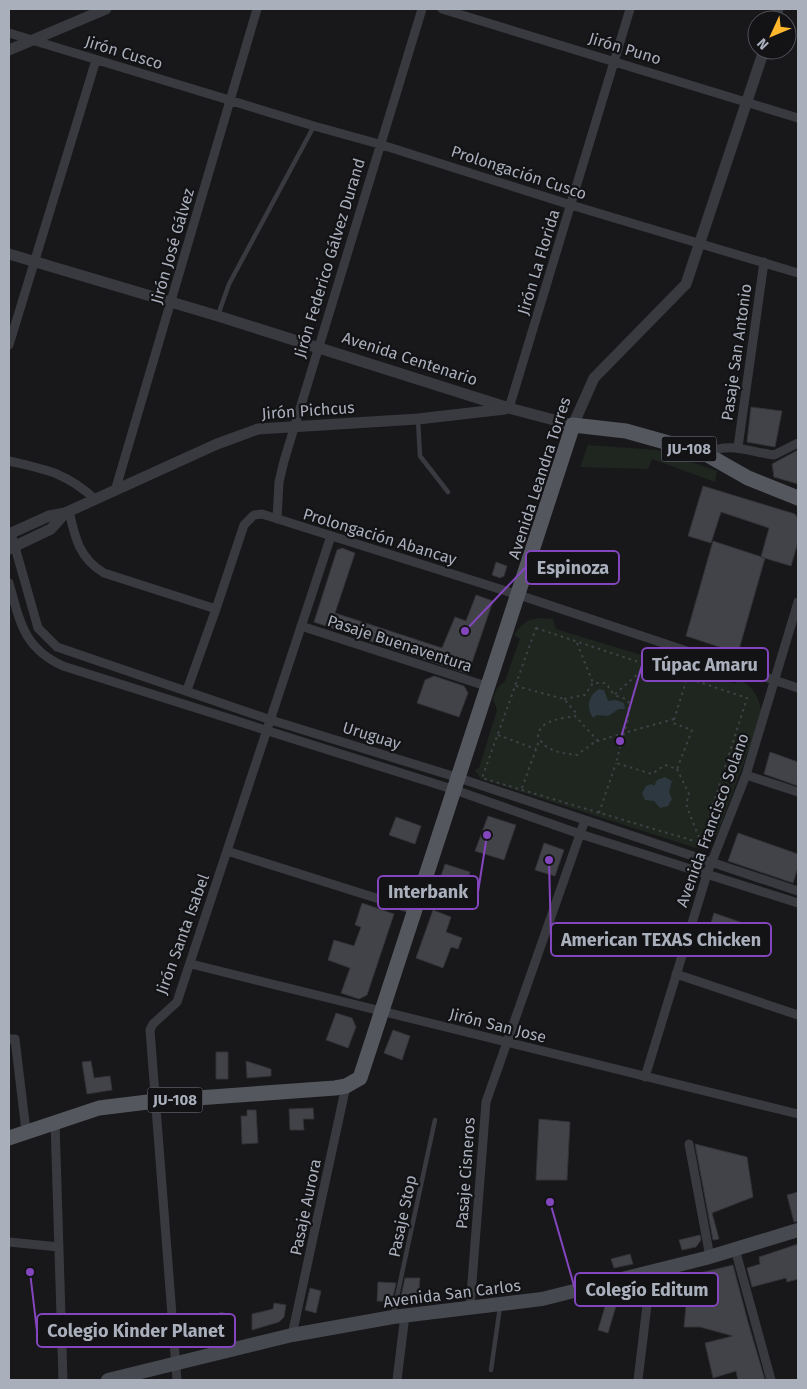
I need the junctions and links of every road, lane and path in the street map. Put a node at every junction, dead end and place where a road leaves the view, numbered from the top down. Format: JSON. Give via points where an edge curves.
{"nodes":[{"id":1,"x":106,"y":9,"type":"edge"},
{"id":2,"x":257,"y":9,"type":"edge"},
{"id":3,"x":422,"y":9,"type":"edge"},
{"id":4,"x":442,"y":9,"type":"edge"},
{"id":5,"x":630,"y":9,"type":"edge"},
{"id":6,"x":9,"y":33,"type":"edge"},
{"id":7,"x":33,"y":40,"type":"junction"},
{"id":8,"x":9,"y":50,"type":"edge"},
{"id":9,"x":96,"y":60,"type":"junction"},
{"id":10,"x":614,"y":60,"type":"junction"},
{"id":11,"x":761,"y":60,"type":"edge"},
{"id":12,"x":230,"y":101,"type":"junction"},
{"id":13,"x":747,"y":102,"type":"junction"},
{"id":14,"x":798,"y":118,"type":"edge"},
{"id":15,"x":314,"y":126,"type":"junction"},
{"id":16,"x":379,"y":144,"type":"junction"},
{"id":17,"x":571,"y":205,"type":"junction"},
{"id":18,"x":701,"y":243,"type":"junction"},
{"id":19,"x":9,"y":254,"type":"edge"},
{"id":20,"x":34,"y":261,"type":"junction"},
{"id":21,"x":764,"y":262,"type":"junction"},
{"id":22,"x":798,"y":273,"type":"edge"},
{"id":23,"x":171,"y":302,"type":"junction"},
{"id":24,"x":218,"y":316,"type":"junction"},
{"id":25,"x":9,"y":345,"type":"edge"},
{"id":26,"x":317,"y":347,"type":"junction"},
{"id":27,"x":509,"y":408,"type":"junction"},
{"id":28,"x":418,"y":419,"type":"junction"},
{"id":29,"x":573,"y":425,"type":"junction"},
{"id":30,"x":295,"y":427,"type":"junction"},
{"id":31,"x":798,"y":442,"type":"edge"},
{"id":32,"x":738,"y":447,"type":"junction"},
{"id":33,"x":704,"y":453,"type":"junction"},
{"id":34,"x":9,"y":460,"type":"edge"},
{"id":35,"x":115,"y":491,"type":"junction"},
{"id":36,"x":448,"y":492,"type":"dead end"},
{"id":37,"x":798,"y":498,"type":"edge"},
{"id":38,"x":95,"y":499,"type":"junction"},
{"id":39,"x":67,"y":512,"type":"junction"},
{"id":40,"x":276,"y":519,"type":"junction"},
{"id":41,"x":10,"y":534,"type":"edge"},
{"id":42,"x":331,"y":536,"type":"junction"},
{"id":43,"x":12,"y":548,"type":"edge"},
{"id":44,"x":9,"y":583,"type":"edge"},
{"id":45,"x":519,"y":595,"type":"junction"},
{"id":46,"x":798,"y":602,"type":"edge"},
{"id":47,"x":216,"y":609,"type":"junction"},
{"id":48,"x":301,"y":626,"type":"junction"},
{"id":49,"x":577,"y":642,"type":"junction"},
{"id":50,"x":648,"y":665,"type":"junction"},
{"id":51,"x":687,"y":678,"type":"junction"},
{"id":52,"x":776,"y":680,"type":"junction"},
{"id":53,"x":593,"y":683,"type":"junction"},
{"id":54,"x":515,"y":686,"type":"junction"},
{"id":55,"x":488,"y":687,"type":"junction"},
{"id":56,"x":798,"y":688,"type":"edge"},
{"id":57,"x":187,"y":690,"type":"junction"},
{"id":58,"x":614,"y":695,"type":"junction"},
{"id":59,"x":564,"y":699,"type":"junction"},
{"id":60,"x":575,"y":716,"type":"junction"},
{"id":61,"x":674,"y":719,"type":"junction"},
{"id":62,"x":271,"y":720,"type":"junction"},
{"id":63,"x":266,"y":732,"type":"junction"},
{"id":64,"x":498,"y":734,"type":"junction"},
{"id":65,"x":624,"y":734,"type":"junction"},
{"id":66,"x":540,"y":740,"type":"junction"},
{"id":67,"x":598,"y":741,"type":"junction"},
{"id":68,"x":536,"y":748,"type":"junction"},
{"id":69,"x":616,"y":763,"type":"junction"},
{"id":70,"x":677,"y":769,"type":"junction"},
{"id":71,"x":746,"y":775,"type":"junction"},
{"id":72,"x":457,"y":784,"type":"junction"},
{"id":73,"x":522,"y":790,"type":"junction"},
{"id":74,"x":798,"y":792,"type":"edge"},
{"id":75,"x":599,"y":813,"type":"junction"},
{"id":76,"x":585,"y":820,"type":"junction"},
{"id":77,"x":580,"y":834,"type":"junction"},
{"id":78,"x":701,"y":843,"type":"junction"},
{"id":79,"x":227,"y":851,"type":"junction"},
{"id":80,"x":711,"y":860,"type":"junction"},
{"id":81,"x":707,"y":874,"type":"junction"},
{"id":82,"x":798,"y":891,"type":"edge"},
{"id":83,"x":798,"y":904,"type":"edge"},
{"id":84,"x":414,"y":910,"type":"junction"},
{"id":85,"x":191,"y":964,"type":"junction"},
{"id":86,"x":676,"y":974,"type":"junction"},
{"id":87,"x":381,"y":1011,"type":"junction"},
{"id":88,"x":798,"y":1015,"type":"edge"},
{"id":89,"x":12,"y":1039,"type":"edge"},
{"id":90,"x":508,"y":1042,"type":"junction"},
{"id":91,"x":645,"y":1077,"type":"junction"},
{"id":92,"x":346,"y":1086,"type":"junction"},
{"id":93,"x":156,"y":1101,"type":"junction"},
{"id":94,"x":798,"y":1114,"type":"edge"},
{"id":95,"x":435,"y":1120,"type":"dead end"},
{"id":96,"x":55,"y":1122,"type":"junction"},
{"id":97,"x":26,"y":1132,"type":"junction"},
{"id":98,"x":9,"y":1138,"type":"edge"},
{"id":99,"x":689,"y":1144,"type":"dead end"},
{"id":100,"x":798,"y":1230,"type":"edge"},
{"id":101,"x":9,"y":1242,"type":"edge"},
{"id":102,"x":59,"y":1247,"type":"junction"},
{"id":103,"x":735,"y":1249,"type":"junction"},
{"id":104,"x":710,"y":1257,"type":"junction"},
{"id":105,"x":651,"y":1272,"type":"junction"},
{"id":106,"x":500,"y":1305,"type":"junction"},
{"id":107,"x":470,"y":1308,"type":"junction"},
{"id":108,"x":399,"y":1316,"type":"junction"},
{"id":109,"x":292,"y":1335,"type":"junction"},
{"id":110,"x":176,"y":1364,"type":"junction"},
{"id":111,"x":491,"y":1370,"type":"dead end"},
{"id":112,"x":63,"y":1380,"type":"edge"},
{"id":113,"x":108,"y":1380,"type":"edge"},
{"id":114,"x":177,"y":1380,"type":"edge"},
{"id":115,"x":397,"y":1380,"type":"edge"},
{"id":116,"x":638,"y":1380,"type":"edge"},
{"id":117,"x":771,"y":1380,"type":"edge"}],
"edges":[{"from":1,"to":7,"type":"street"},
{"from":2,"to":12,"type":"street","name":"Jirón José Gálvez"},
{"from":3,"to":16,"type":"street","name":"Jirón Federico Gálvez Durand"},
{"from":4,"to":10,"type":"street","name":"Jirón Puno"},
{"from":5,"to":10,"type":"street","name":"Jirón La Florida"},
{"from":6,"to":7,"type":"street","name":"Jirón Cusco"},
{"from":7,"to":8,"type":"street"},
{"from":7,"to":9,"type":"street","name":"Jirón Cusco"},
{"from":9,"to":12,"type":"street","name":"Jirón Cusco"},
{"from":9,"to":20,"type":"street"},
{"from":10,"to":13,"type":"street","name":"Jirón Puno"},
{"from":10,"to":17,"type":"street","name":"Jirón La Florida"},
{"from":11,"to":13,"type":"street","name":"Avenida Leandra Torres"},
{"from":12,"to":15,"type":"street","name":"Prolongación Cusco"},
{"from":12,"to":23,"type":"street","name":"Jirón José Gálvez"},
{"from":13,"to":14,"type":"street","name":"Jirón Puno"},
{"from":13,"to":18,"type":"street","name":"Avenida Leandra Torres"},
{"from":15,"to":16,"type":"street","name":"Prolongación Cusco"},
{"from":15,"to":24,"type":"lane","via":[[229,284]]},
{"from":16,"to":17,"type":"street","name":"Prolongación Cusco"},
{"from":16,"to":26,"type":"street","name":"Jirón Federico Gálvez Durand"},
{"from":17,"to":18,"type":"street","name":"Prolongación Cusco"},
{"from":17,"to":27,"type":"street","name":"Jirón La Florida"},
{"from":18,"to":21,"type":"street","name":"Prolongación Cusco"},
{"from":18,"to":29,"type":"street","name":"Avenida Leandra Torres","via":[[686,284],[594,378]]},
{"from":19,"to":20,"type":"street","name":"Avenida Centenario"},
{"from":20,"to":23,"type":"street","name":"Avenida Centenario"},
{"from":20,"to":25,"type":"street"},
{"from":21,"to":22,"type":"street","name":"Prolongación Cusco"},
{"from":21,"to":32,"type":"street","name":"Pasaje San Antonio"},
{"from":23,"to":24,"type":"street","name":"Avenida Centenario"},
{"from":23,"to":35,"type":"street","name":"Jirón José Gálvez"},
{"from":24,"to":26,"type":"street","name":"Avenida Centenario"},
{"from":26,"to":27,"type":"street","name":"Avenida Centenario"},
{"from":26,"to":30,"type":"street","name":"Jirón Federico Gálvez Durand"},
{"from":27,"to":28,"type":"street","name":"Jirón Pichcus"},
{"from":27,"to":29,"type":"street","name":"Avenida Centenario"},
{"from":28,"to":30,"type":"street","name":"Jirón Pichcus"},
{"from":28,"to":36,"type":"lane","via":[[420,456]]},
{"from":29,"to":33,"type":"main road","name":"Avenida Centenario","number":"JU-108","via":[[626,431]]},
{"from":29,"to":45,"type":"main road","name":"Avenida Leandra Torres"},
{"from":30,"to":35,"type":"street","name":"Jirón Pichcus","via":[[258,429],[217,444]]},
{"from":30,"to":40,"type":"street","name":"Jirón Federico Gálvez Durand","via":[[281,471]]},
{"from":31,"to":32,"type":"street","via":[[774,456]]},
{"from":32,"to":33,"type":"street","via":[[720,447]]},
{"from":33,"to":37,"type":"main road","name":"Avenida Centenario","number":"JU-108","via":[[748,478]]},
{"from":34,"to":38,"type":"street","via":[[54,472],[76,482]]},
{"from":35,"to":38,"type":"street","name":"Jirón Pichcus"},
{"from":38,"to":39,"type":"street","name":"Jirón Pichcus"},
{"from":39,"to":41,"type":"street","via":[[49,516]]},
{"from":39,"to":43,"type":"street","via":[[51,530]]},
{"from":39,"to":47,"type":"street","via":[[76,544],[92,565],[104,573]]},
{"from":40,"to":42,"type":"street","name":"Prolongación Abancay"},
{"from":40,"to":47,"type":"street","name":"Prolongación Abancay","via":[[254,515],[244,525]]},
{"from":41,"to":43,"type":"street","name":"Uruguay"},
{"from":42,"to":45,"type":"street","name":"Prolongación Abancay"},
{"from":42,"to":48,"type":"street","name":"Jirón Santa Isabel"},
{"from":43,"to":57,"type":"street","name":"Uruguay","via":[[38,628],[57,647]]},
{"from":44,"to":63,"type":"street","name":"Uruguay","via":[[28,640],[50,660]]},
{"from":45,"to":52,"type":"street","name":"Prolongación Abancay"},
{"from":45,"to":55,"type":"main road","name":"Avenida Leandra Torres"},
{"from":46,"to":52,"type":"street","name":"Avenida Francisco Solano"},
{"from":47,"to":57,"type":"street"},
{"from":48,"to":55,"type":"street","name":"Pasaje Buenaventura"},
{"from":48,"to":62,"type":"street","name":"Jirón Santa Isabel"},
{"from":49,"to":50,"type":"path"},
{"from":49,"to":53,"type":"path"},
{"from":49,"to":54,"type":"path","via":[[536,628]]},
{"from":50,"to":51,"type":"path"},
{"from":50,"to":58,"type":"path"},
{"from":51,"to":61,"type":"path"},
{"from":51,"to":78,"type":"path","via":[[747,698]]},
{"from":52,"to":56,"type":"street","name":"Prolongación Abancay"},
{"from":52,"to":71,"type":"street","name":"Avenida Francisco Solano"},
{"from":53,"to":58,"type":"path","via":[[606,683]]},
{"from":53,"to":59,"type":"path","via":[[585,695]]},
{"from":54,"to":59,"type":"path"},
{"from":54,"to":64,"type":"path"},
{"from":55,"to":72,"type":"main road","name":"Avenida Leandra Torres"},
{"from":57,"to":62,"type":"street","name":"Uruguay"},
{"from":58,"to":65,"type":"path","via":[[629,703]]},
{"from":59,"to":60,"type":"path","via":[[577,714]]},
{"from":60,"to":66,"type":"path","via":[[548,722],[538,731]]},
{"from":60,"to":67,"type":"path"},
{"from":61,"to":65,"type":"path"},
{"from":61,"to":70,"type":"path","via":[[673,723],[692,730]]},
{"from":62,"to":63,"type":"street","name":"Jirón Santa Isabel"},
{"from":62,"to":72,"type":"street","name":"Uruguay"},
{"from":63,"to":72,"type":"street","name":"Uruguay"},
{"from":63,"to":79,"type":"street","name":"Jirón Santa Isabel"},
{"from":64,"to":68,"type":"path"},
{"from":64,"to":73,"type":"path","via":[[482,778]]},
{"from":65,"to":67,"type":"path"},
{"from":65,"to":69,"type":"path"},
{"from":66,"to":67,"type":"path","via":[[554,751],[577,755]]},
{"from":66,"to":68,"type":"path"},
{"from":68,"to":73,"type":"path"},
{"from":69,"to":70,"type":"path","via":[[652,774],[665,764]]},
{"from":69,"to":75,"type":"path"},
{"from":70,"to":78,"type":"path","via":[[689,794],[686,804]]},
{"from":71,"to":74,"type":"street"},
{"from":71,"to":80,"type":"street","name":"Avenida Francisco Solano"},
{"from":72,"to":76,"type":"street","name":"Uruguay"},
{"from":72,"to":77,"type":"street","name":"Uruguay"},
{"from":72,"to":84,"type":"main road","name":"Avenida Leandra Torres"},
{"from":73,"to":75,"type":"path"},
{"from":75,"to":78,"type":"path"},
{"from":76,"to":77,"type":"street","name":"Pasaje Cisneros"},
{"from":76,"to":80,"type":"street","name":"Uruguay"},
{"from":77,"to":81,"type":"street","name":"Uruguay"},
{"from":77,"to":90,"type":"street","name":"Pasaje Cisneros"},
{"from":79,"to":84,"type":"street"},
{"from":79,"to":85,"type":"street","name":"Jirón Santa Isabel"},
{"from":80,"to":81,"type":"street","name":"Avenida Francisco Solano"},
{"from":80,"to":82,"type":"street","name":"Uruguay"},
{"from":81,"to":83,"type":"street","name":"Uruguay"},
{"from":81,"to":86,"type":"street","name":"Avenida Francisco Solano"},
{"from":84,"to":87,"type":"main road","name":"Avenida Leandra Torres"},
{"from":85,"to":87,"type":"street","name":"Jirón San Jose"},
{"from":85,"to":93,"type":"street","name":"Jirón Santa Isabel","via":[[176,1002],[150,1030]]},
{"from":86,"to":88,"type":"street"},
{"from":86,"to":91,"type":"street","name":"Avenida Francisco Solano"},
{"from":87,"to":90,"type":"street","name":"Jirón San Jose"},
{"from":87,"to":92,"type":"main road","name":"Avenida Leandra Torres","via":[[360,1078]]},
{"from":89,"to":97,"type":"street"},
{"from":90,"to":91,"type":"street","name":"Jirón San Jose"},
{"from":90,"to":107,"type":"street","name":"Pasaje Cisneros","via":[[486,1102]]},
{"from":91,"to":94,"type":"street","name":"Jirón San Jose"},
{"from":92,"to":93,"type":"main road","number":"JU-108"},
{"from":92,"to":109,"type":"street","name":"Pasaje Aurora"},
{"from":93,"to":96,"type":"main road","number":"JU-108","via":[[99,1108]]},
{"from":93,"to":110,"type":"street","name":"Jirón Santa Isabel"},
{"from":95,"to":108,"type":"lane","name":"Pasaje Stop"},
{"from":96,"to":97,"type":"main road","number":"JU-108"},
{"from":96,"to":102,"type":"street"},
{"from":97,"to":98,"type":"main road","number":"JU-108"},
{"from":99,"to":104,"type":"street"},
{"from":100,"to":103,"type":"main road","name":"Avenida San Carlos"},
{"from":101,"to":102,"type":"street"},
{"from":102,"to":112,"type":"street"},
{"from":103,"to":104,"type":"main road","name":"Avenida San Carlos"},
{"from":103,"to":117,"type":"street"},
{"from":104,"to":105,"type":"main road","name":"Avenida San Carlos"},
{"from":105,"to":106,"type":"main road","name":"Avenida San Carlos","via":[[542,1299]]},
{"from":105,"to":116,"type":"street"},
{"from":106,"to":107,"type":"main road","name":"Avenida San Carlos"},
{"from":106,"to":111,"type":"lane"},
{"from":107,"to":108,"type":"main road","name":"Avenida San Carlos"},
{"from":108,"to":109,"type":"main road","name":"Avenida San Carlos"},
{"from":108,"to":115,"type":"street"},
{"from":109,"to":110,"type":"main road","name":"Avenida San Carlos"},
{"from":110,"to":113,"type":"main road","name":"Avenida San Carlos"},
{"from":110,"to":114,"type":"street","name":"Jirón Santa Isabel"}]}
